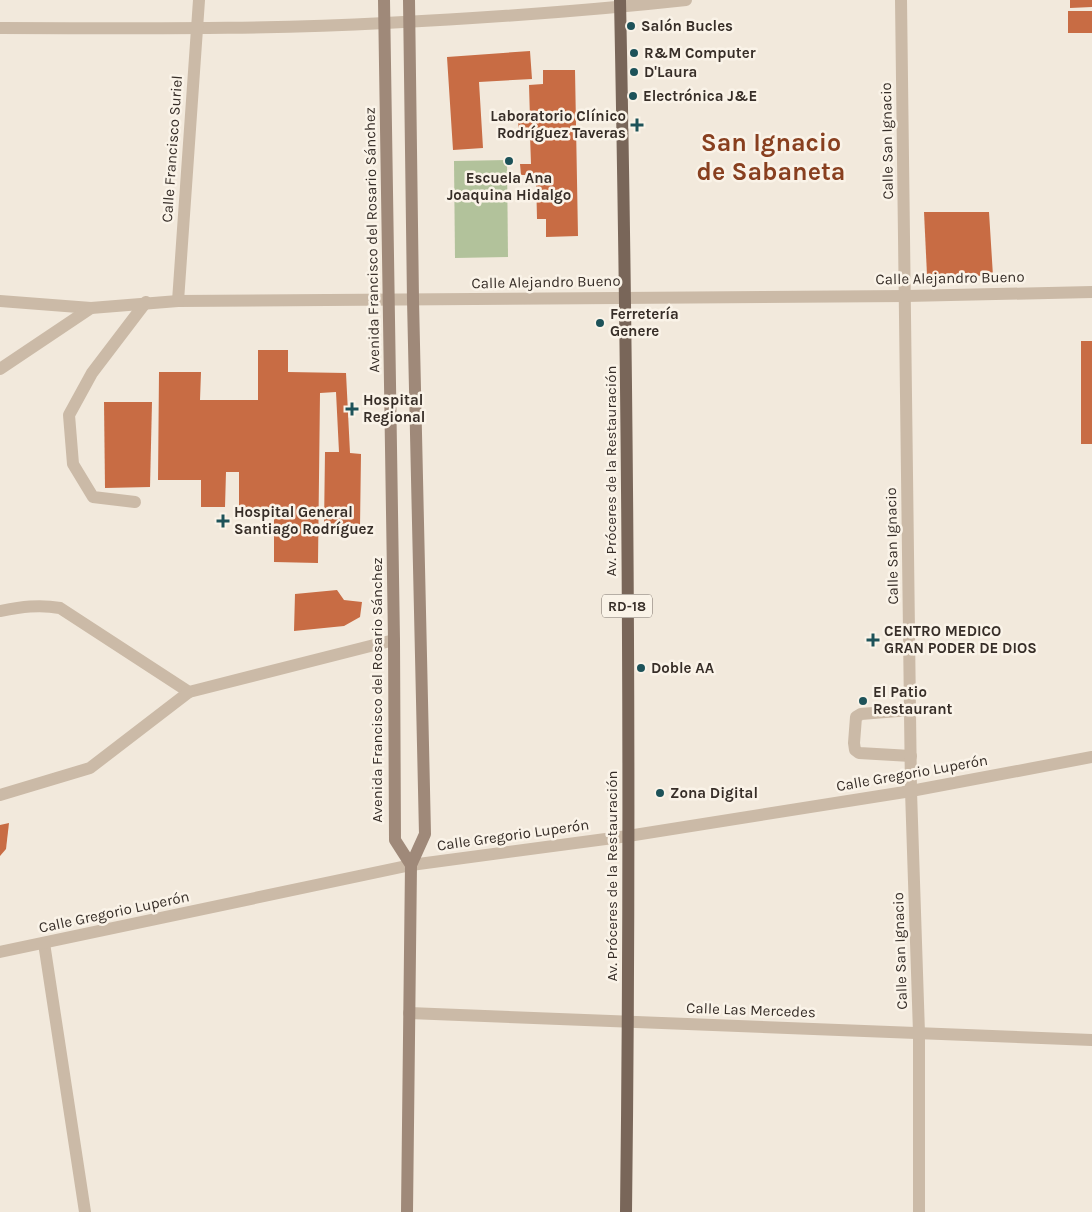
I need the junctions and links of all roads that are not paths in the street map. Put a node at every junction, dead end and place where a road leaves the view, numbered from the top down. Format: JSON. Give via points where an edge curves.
{"nodes":[{"id":1,"x":199,"y":0,"type":"edge"},
{"id":2,"x":384,"y":0,"type":"edge"},
{"id":3,"x":409,"y":0,"type":"edge"},
{"id":4,"x":686,"y":0,"type":"edge"},
{"id":5,"x":901,"y":0,"type":"edge"},
{"id":6,"x":620,"y":4,"type":"edge"},
{"id":7,"x":410,"y":22,"type":"junction"},
{"id":8,"x":384,"y":24,"type":"junction"},
{"id":9,"x":0,"y":28,"type":"edge"},
{"id":10,"x":197,"y":28,"type":"junction"},
{"id":11,"x":1092,"y":292,"type":"edge"},
{"id":12,"x":906,"y":296,"type":"junction"},
{"id":13,"x":626,"y":298,"type":"junction"},
{"id":14,"x":389,"y":300,"type":"junction"},
{"id":15,"x":413,"y":300,"type":"junction"},
{"id":16,"x":0,"y":301,"type":"edge"},
{"id":17,"x":178,"y":301,"type":"junction"},
{"id":18,"x":146,"y":302,"type":"junction"},
{"id":19,"x":91,"y":308,"type":"junction"},
{"id":20,"x":0,"y":369,"type":"edge"},
{"id":21,"x":135,"y":502,"type":"dead end"},
{"id":22,"x":0,"y":611,"type":"edge"},
{"id":23,"x":394,"y":640,"type":"junction"},
{"id":24,"x":189,"y":692,"type":"junction"},
{"id":25,"x":910,"y":710,"type":"junction"},
{"id":26,"x":911,"y":756,"type":"junction"},
{"id":27,"x":1092,"y":757,"type":"edge"},
{"id":28,"x":911,"y":791,"type":"junction"},
{"id":29,"x":0,"y":795,"type":"edge"},
{"id":30,"x":628,"y":836,"type":"junction"},
{"id":31,"x":411,"y":865,"type":"junction"},
{"id":32,"x":44,"y":944,"type":"junction"},
{"id":33,"x":0,"y":952,"type":"edge"},
{"id":34,"x":410,"y":1013,"type":"junction"},
{"id":35,"x":629,"y":1022,"type":"junction"},
{"id":36,"x":919,"y":1033,"type":"junction"},
{"id":37,"x":1092,"y":1040,"type":"edge"},
{"id":38,"x":85,"y":1212,"type":"edge"},
{"id":39,"x":407,"y":1212,"type":"edge"},
{"id":40,"x":626,"y":1212,"type":"edge"},
{"id":41,"x":919,"y":1212,"type":"edge"}],
"edges":[{"from":1,"to":10,"type":"street","name":"Calle Francisco Suriel"},
{"from":2,"to":8,"type":"main road","name":"Avenida Francisco del Rosario Sánchez"},
{"from":3,"to":7,"type":"main road"},
{"from":4,"to":6,"type":"street"},
{"from":5,"to":12,"type":"street","name":"Calle San Ignacio"},
{"from":6,"to":7,"type":"street"},
{"from":6,"to":13,"type":"main road","name":"Av. Próceres de la Restauración","number":"RD-18"},
{"from":7,"to":8,"type":"street"},
{"from":7,"to":15,"type":"main road"},
{"from":8,"to":10,"type":"street"},
{"from":8,"to":14,"type":"main road","name":"Avenida Francisco del Rosario Sánchez"},
{"from":9,"to":10,"type":"street"},
{"from":10,"to":17,"type":"street","name":"Calle Francisco Suriel"},
{"from":11,"to":12,"type":"street","name":"Calle Alejandro Bueno"},
{"from":12,"to":13,"type":"street","name":"Calle Alejandro Bueno"},
{"from":12,"to":25,"type":"street","name":"Calle San Ignacio"},
{"from":13,"to":15,"type":"street","name":"Calle Alejandro Bueno"},
{"from":13,"to":30,"type":"main road","name":"Av. Próceres de la Restauración","number":"RD-18"},
{"from":14,"to":15,"type":"street","name":"Calle Alejandro Bueno"},
{"from":14,"to":17,"type":"street","name":"Calle Alejandro Bueno"},
{"from":14,"to":23,"type":"main road","name":"Avenida Francisco del Rosario Sánchez"},
{"from":15,"to":31,"type":"main road","via":[[425,834]]},
{"from":16,"to":19,"type":"street","name":"Calle Alejandro Bueno"},
{"from":17,"to":18,"type":"street","name":"Calle Alejandro Bueno"},
{"from":18,"to":19,"type":"street","name":"Calle Alejandro Bueno"},
{"from":18,"to":21,"type":"street","via":[[92,373],[69,415],[73,464],[94,497]]},
{"from":19,"to":20,"type":"street"},
{"from":22,"to":24,"type":"street","via":[[45,605],[60,608]]},
{"from":23,"to":24,"type":"street"},
{"from":23,"to":31,"type":"main road","name":"Avenida Francisco del Rosario Sánchez","via":[[395,840]]},
{"from":24,"to":29,"type":"street","via":[[90,768]]},
{"from":25,"to":26,"type":"street","name":"Calle San Ignacio"},
{"from":25,"to":26,"type":"street","via":[[861,714],[856,717],[854,743],[859,753]]},
{"from":26,"to":28,"type":"street","name":"Calle San Ignacio"},
{"from":27,"to":28,"type":"street","name":"Calle Gregorio Luperón"},
{"from":28,"to":30,"type":"street","name":"Calle Gregorio Luperón"},
{"from":28,"to":36,"type":"street","name":"Calle San Ignacio"},
{"from":30,"to":31,"type":"street","name":"Calle Gregorio Luperón"},
{"from":30,"to":35,"type":"main road","name":"Av. Próceres de la Restauración","number":"RD-18"},
{"from":31,"to":32,"type":"street","name":"Calle Gregorio Luperón"},
{"from":31,"to":34,"type":"main road"},
{"from":32,"to":33,"type":"street","name":"Calle Gregorio Luperón"},
{"from":32,"to":38,"type":"street"},
{"from":34,"to":35,"type":"street","name":"Calle Las Mercedes"},
{"from":34,"to":39,"type":"main road"},
{"from":35,"to":36,"type":"street","name":"Calle Las Mercedes"},
{"from":35,"to":40,"type":"main road","name":"Av. Próceres de la Restauración","number":"RD-18"},
{"from":36,"to":37,"type":"street","name":"Calle Las Mercedes"},
{"from":36,"to":41,"type":"street","name":"Calle San Ignacio"}]}
